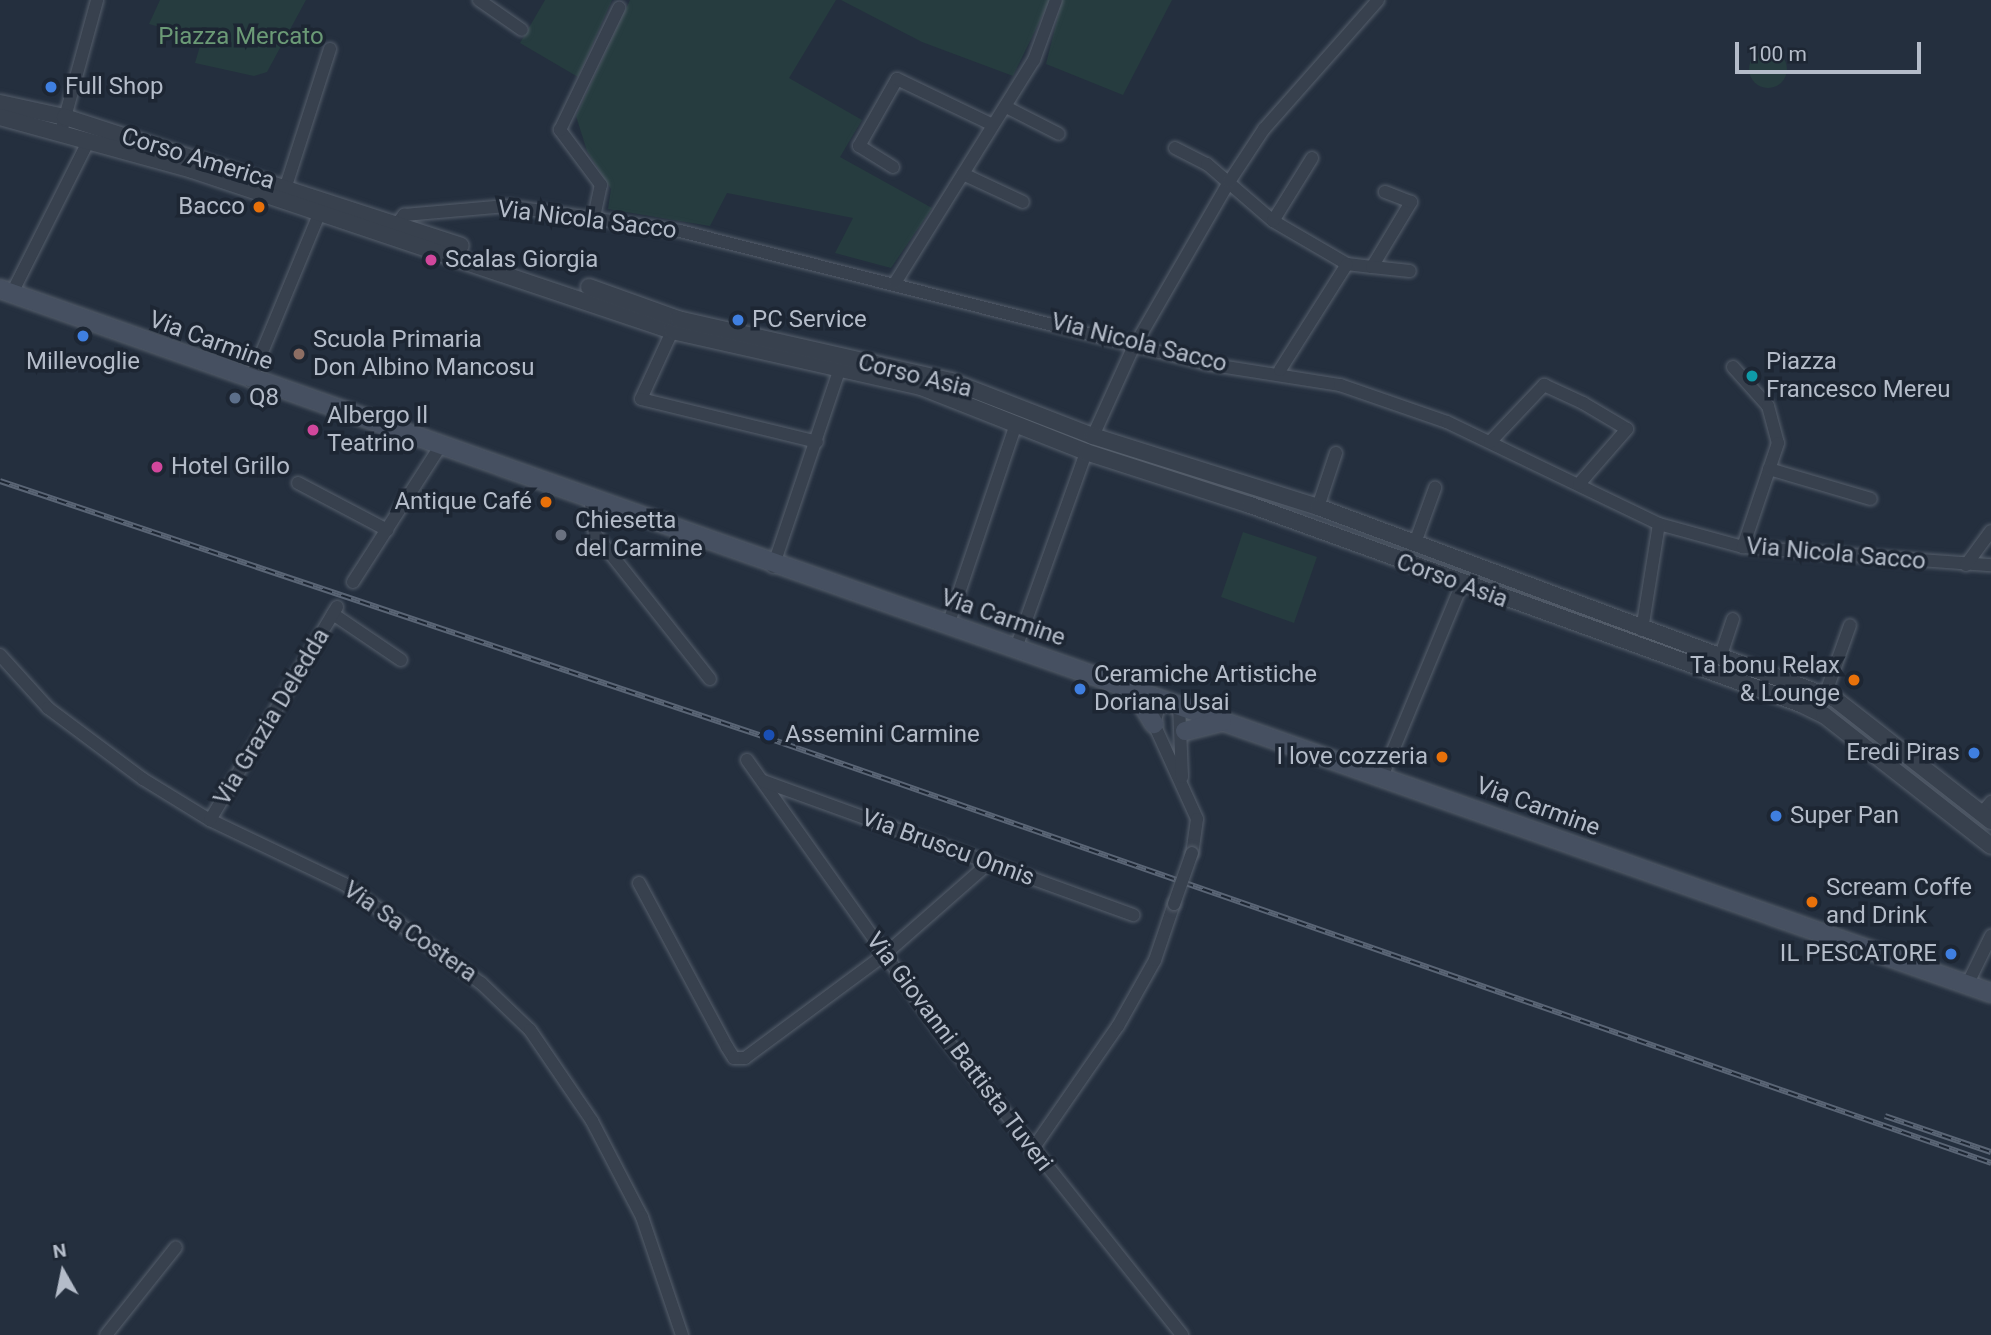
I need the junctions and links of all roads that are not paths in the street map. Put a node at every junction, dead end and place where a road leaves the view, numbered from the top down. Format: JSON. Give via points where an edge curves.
{"nodes":[{"id":1,"x":97,"y":0,"type":"edge"},
{"id":2,"x":479,"y":0,"type":"edge"},
{"id":3,"x":1056,"y":0,"type":"edge"},
{"id":4,"x":1378,"y":0,"type":"edge"},
{"id":5,"x":619,"y":8,"type":"dead end"},
{"id":6,"x":522,"y":30,"type":"dead end"},
{"id":7,"x":330,"y":49,"type":"dead end"},
{"id":8,"x":0,"y":103,"type":"edge"},
{"id":9,"x":1006,"y":107,"type":"junction"},
{"id":10,"x":0,"y":117,"type":"edge"},
{"id":11,"x":63,"y":124,"type":"junction"},
{"id":12,"x":993,"y":125,"type":"junction"},
{"id":13,"x":1059,"y":134,"type":"dead end"},
{"id":14,"x":89,"y":140,"type":"junction"},
{"id":15,"x":1175,"y":148,"type":"dead end"},
{"id":16,"x":1312,"y":158,"type":"dead end"},
{"id":17,"x":893,"y":167,"type":"dead end"},
{"id":18,"x":963,"y":174,"type":"junction"},
{"id":19,"x":1229,"y":182,"type":"junction"},
{"id":20,"x":286,"y":186,"type":"junction"},
{"id":21,"x":1385,"y":192,"type":"dead end"},
{"id":22,"x":1023,"y":202,"type":"dead end"},
{"id":23,"x":320,"y":212,"type":"junction"},
{"id":24,"x":594,"y":218,"type":"junction"},
{"id":25,"x":1273,"y":221,"type":"junction"},
{"id":26,"x":393,"y":229,"type":"junction"},
{"id":27,"x":1347,"y":264,"type":"junction"},
{"id":28,"x":1372,"y":267,"type":"junction"},
{"id":29,"x":1410,"y":271,"type":"dead end"},
{"id":30,"x":895,"y":283,"type":"junction"},
{"id":31,"x":6,"y":291,"type":"edge"},
{"id":32,"x":675,"y":325,"type":"junction"},
{"id":33,"x":1137,"y":342,"type":"junction"},
{"id":34,"x":841,"y":364,"type":"junction"},
{"id":35,"x":1733,"y":367,"type":"dead end"},
{"id":36,"x":1280,"y":370,"type":"junction"},
{"id":37,"x":250,"y":381,"type":"junction"},
{"id":38,"x":1016,"y":424,"type":"junction"},
{"id":39,"x":1093,"y":436,"type":"junction"},
{"id":40,"x":817,"y":442,"type":"junction"},
{"id":41,"x":1490,"y":442,"type":"junction"},
{"id":42,"x":439,"y":448,"type":"junction"},
{"id":43,"x":1086,"y":452,"type":"junction"},
{"id":44,"x":1336,"y":453,"type":"dead end"},
{"id":45,"x":1769,"y":469,"type":"junction"},
{"id":46,"x":298,"y":483,"type":"dead end"},
{"id":47,"x":1578,"y":484,"type":"junction"},
{"id":48,"x":1435,"y":488,"type":"dead end"},
{"id":49,"x":1871,"y":499,"type":"dead end"},
{"id":50,"x":591,"y":503,"type":"junction"},
{"id":51,"x":1318,"y":507,"type":"junction"},
{"id":52,"x":1659,"y":524,"type":"junction"},
{"id":53,"x":387,"y":530,"type":"junction"},
{"id":54,"x":1991,"y":531,"type":"edge"},
{"id":55,"x":1415,"y":543,"type":"junction"},
{"id":56,"x":1742,"y":547,"type":"junction"},
{"id":57,"x":1966,"y":565,"type":"junction"},
{"id":58,"x":1991,"y":565,"type":"edge"},
{"id":59,"x":773,"y":567,"type":"junction"},
{"id":60,"x":353,"y":582,"type":"dead end"},
{"id":61,"x":1462,"y":584,"type":"junction"},
{"id":62,"x":1733,"y":619,"type":"dead end"},
{"id":63,"x":948,"y":625,"type":"junction"},
{"id":64,"x":1850,"y":625,"type":"dead end"},
{"id":65,"x":1642,"y":630,"type":"junction"},
{"id":66,"x":1016,"y":648,"type":"junction"},
{"id":67,"x":0,"y":655,"type":"edge"},
{"id":68,"x":1720,"y":658,"type":"junction"},
{"id":69,"x":401,"y":660,"type":"dead end"},
{"id":70,"x":710,"y":679,"type":"dead end"},
{"id":71,"x":1133,"y":688,"type":"junction"},
{"id":72,"x":1825,"y":695,"type":"junction"},
{"id":73,"x":1161,"y":699,"type":"junction"},
{"id":74,"x":1179,"y":705,"type":"junction"},
{"id":75,"x":1227,"y":722,"type":"junction"},
{"id":76,"x":1154,"y":724,"type":"junction"},
{"id":77,"x":1185,"y":731,"type":"junction"},
{"id":78,"x":1905,"y":755,"type":"junction"},
{"id":79,"x":747,"y":760,"type":"dead end"},
{"id":80,"x":1892,"y":770,"type":"junction"},
{"id":81,"x":1382,"y":777,"type":"junction"},
{"id":82,"x":763,"y":781,"type":"junction"},
{"id":83,"x":1183,"y":781,"type":"junction"},
{"id":84,"x":1988,"y":812,"type":"edge"},
{"id":85,"x":210,"y":820,"type":"junction"},
{"id":86,"x":1991,"y":846,"type":"edge"},
{"id":87,"x":989,"y":863,"type":"junction"},
{"id":88,"x":639,"y":883,"type":"dead end"},
{"id":89,"x":1133,"y":915,"type":"dead end"},
{"id":90,"x":1991,"y":936,"type":"edge"},
{"id":91,"x":883,"y":956,"type":"junction"},
{"id":92,"x":1967,"y":985,"type":"junction"},
{"id":93,"x":1991,"y":993,"type":"edge"},
{"id":94,"x":1032,"y":1150,"type":"junction"},
{"id":95,"x":176,"y":1247,"type":"dead end"},
{"id":96,"x":106,"y":1335,"type":"edge"},
{"id":97,"x":682,"y":1335,"type":"edge"},
{"id":98,"x":1182,"y":1335,"type":"edge"}],
"edges":[{"from":1,"to":11,"type":"street"},
{"from":2,"to":6,"type":"street"},
{"from":3,"to":9,"type":"street","via":[[1034,60]]},
{"from":4,"to":19,"type":"street","via":[[1264,130]]},
{"from":5,"to":24,"type":"street","via":[[560,130],[601,185]]},
{"from":7,"to":20,"type":"street"},
{"from":8,"to":11,"type":"street","name":"Corso America"},
{"from":9,"to":12,"type":"street"},
{"from":9,"to":13,"type":"street"},
{"from":10,"to":11,"type":"street","name":"Corso America"},
{"from":11,"to":14,"type":"street","name":"Corso America"},
{"from":11,"to":20,"type":"street","name":"Corso America"},
{"from":12,"to":17,"type":"street","via":[[897,79],[859,146]]},
{"from":12,"to":18,"type":"street"},
{"from":14,"to":23,"type":"street","name":"Corso America"},
{"from":14,"to":31,"type":"street"},
{"from":15,"to":19,"type":"street"},
{"from":16,"to":25,"type":"street"},
{"from":18,"to":22,"type":"street"},
{"from":18,"to":30,"type":"street"},
{"from":19,"to":25,"type":"street"},
{"from":19,"to":33,"type":"street"},
{"from":20,"to":26,"type":"street","name":"Corso America"},
{"from":21,"to":28,"type":"street","via":[[1411,202]]},
{"from":23,"to":26,"type":"street","name":"Corso America"},
{"from":23,"to":37,"type":"street"},
{"from":24,"to":26,"type":"street","name":"Via Nicola Sacco","via":[[507,206],[426,210]]},
{"from":24,"to":30,"type":"street","name":"Via Nicola Sacco","via":[[680,231]]},
{"from":25,"to":27,"type":"street"},
{"from":26,"to":32,"type":"street","name":"Corso America"},
{"from":27,"to":28,"type":"street"},
{"from":27,"to":36,"type":"street"},
{"from":28,"to":29,"type":"street"},
{"from":30,"to":33,"type":"street","name":"Via Nicola Sacco"},
{"from":31,"to":37,"type":"main road","name":"Via Carmine"},
{"from":32,"to":34,"type":"street","name":"Corso America"},
{"from":32,"to":40,"type":"street","via":[[641,399]]},
{"from":33,"to":36,"type":"street","name":"Via Nicola Sacco","via":[[1207,364]]},
{"from":33,"to":39,"type":"street"},
{"from":34,"to":38,"type":"street","name":"Corso Asia","via":[[921,387]]},
{"from":34,"to":39,"type":"street","name":"Corso Asia","via":[[951,381]]},
{"from":34,"to":40,"type":"street"},
{"from":35,"to":45,"type":"street","via":[[1773,416],[1778,443]]},
{"from":36,"to":41,"type":"street","name":"Via Nicola Sacco","via":[[1339,384]]},
{"from":37,"to":42,"type":"main road","name":"Via Carmine"},
{"from":38,"to":43,"type":"street","name":"Corso Asia"},
{"from":38,"to":63,"type":"street"},
{"from":39,"to":51,"type":"street","name":"Corso Asia"},
{"from":40,"to":59,"type":"street"},
{"from":41,"to":47,"type":"street","name":"Via Nicola Sacco"},
{"from":41,"to":47,"type":"street","via":[[1544,385],[1583,403],[1627,429]]},
{"from":42,"to":50,"type":"main road","name":"Via Carmine"},
{"from":42,"to":53,"type":"street"},
{"from":43,"to":61,"type":"street","name":"Corso Asia"},
{"from":43,"to":66,"type":"street"},
{"from":44,"to":51,"type":"street"},
{"from":45,"to":49,"type":"street"},
{"from":45,"to":56,"type":"street"},
{"from":46,"to":53,"type":"street"},
{"from":47,"to":52,"type":"street","name":"Via Nicola Sacco"},
{"from":48,"to":55,"type":"street"},
{"from":50,"to":59,"type":"main road","name":"Via Carmine"},
{"from":50,"to":70,"type":"street","via":[[595,534]]},
{"from":51,"to":55,"type":"street","name":"Corso Asia"},
{"from":52,"to":56,"type":"street","name":"Via Nicola Sacco"},
{"from":52,"to":65,"type":"street"},
{"from":53,"to":60,"type":"street"},
{"from":54,"to":57,"type":"street"},
{"from":55,"to":65,"type":"street","name":"Corso Asia"},
{"from":56,"to":57,"type":"street","name":"Via Nicola Sacco"},
{"from":57,"to":58,"type":"street","name":"Via Nicola Sacco"},
{"from":59,"to":63,"type":"main road","name":"Via Carmine"},
{"from":61,"to":80,"type":"street","name":"Corso Asia","via":[[1801,704]]},
{"from":61,"to":81,"type":"street"},
{"from":62,"to":68,"type":"street"},
{"from":63,"to":66,"type":"main road","name":"Via Carmine"},
{"from":64,"to":72,"type":"street"},
{"from":65,"to":68,"type":"street","name":"Corso Asia"},
{"from":66,"to":71,"type":"main road","name":"Via Carmine"},
{"from":67,"to":85,"type":"street","name":"Via Sa Costera","via":[[48,708]]},
{"from":68,"to":72,"type":"street","name":"Corso Asia"},
{"from":69,"to":85,"type":"street","name":"Via Grazia Deledda","via":[[335,610]]},
{"from":71,"to":73,"type":"main road","name":"Via Carmine"},
{"from":71,"to":76,"type":"main road"},
{"from":72,"to":78,"type":"street","name":"Corso Asia","via":[[1852,709]]},
{"from":73,"to":74,"type":"main road","name":"Via Carmine"},
{"from":73,"to":76,"type":"street"},
{"from":74,"to":75,"type":"main road","name":"Via Carmine"},
{"from":74,"to":77,"type":"street"},
{"from":75,"to":77,"type":"main road"},
{"from":75,"to":81,"type":"main road","name":"Via Carmine"},
{"from":76,"to":83,"type":"street"},
{"from":77,"to":83,"type":"street"},
{"from":78,"to":80,"type":"street"},
{"from":78,"to":84,"type":"street","name":"Corso Asia"},
{"from":79,"to":82,"type":"street","name":"Via Giovanni Battista Tuveri"},
{"from":80,"to":86,"type":"street","name":"Corso Asia"},
{"from":81,"to":92,"type":"main road","name":"Via Carmine"},
{"from":82,"to":87,"type":"street","name":"Via Bruscu Onnis"},
{"from":82,"to":91,"type":"street","name":"Via Giovanni Battista Tuveri"},
{"from":83,"to":94,"type":"street","bridge":true,"via":[[1198,819],[1192,853],[1155,960],[1118,1026]]},
{"from":85,"to":97,"type":"street","name":"Via Sa Costera","via":[[344,884],[481,983],[530,1030],[592,1121],[642,1217]]},
{"from":87,"to":89,"type":"street","name":"Via Bruscu Onnis"},
{"from":87,"to":91,"type":"street"},
{"from":88,"to":91,"type":"street","via":[[734,1058],[745,1058]]},
{"from":90,"to":92,"type":"street"},
{"from":91,"to":94,"type":"street","name":"Via Giovanni Battista Tuveri"},
{"from":92,"to":93,"type":"main road","name":"Via Carmine"},
{"from":94,"to":98,"type":"street","name":"Via Giovanni Battista Tuveri"},
{"from":95,"to":96,"type":"street"}]}
